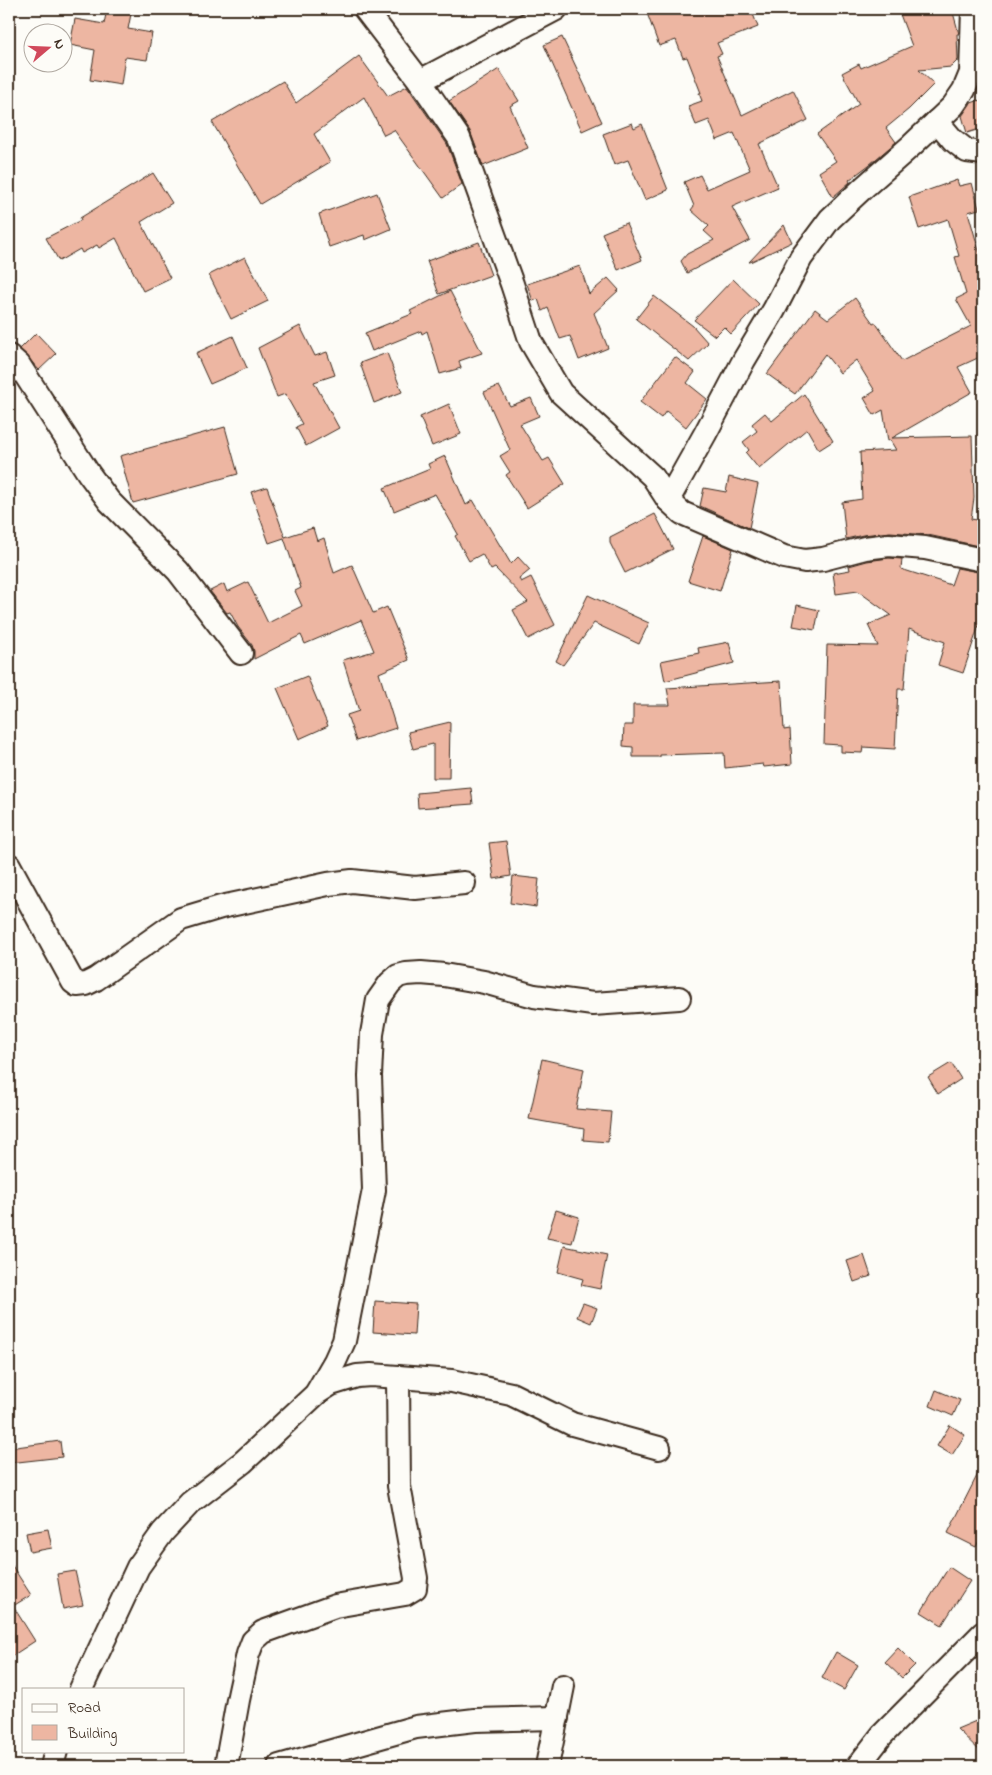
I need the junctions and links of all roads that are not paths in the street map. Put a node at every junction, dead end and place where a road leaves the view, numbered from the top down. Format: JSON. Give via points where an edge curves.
{"nodes":[{"id":1,"x":365,"y":9,"type":"edge"},
{"id":2,"x":556,"y":9,"type":"edge"},
{"id":3,"x":973,"y":9,"type":"edge"},
{"id":4,"x":420,"y":81,"type":"junction"},
{"id":5,"x":937,"y":121,"type":"junction"},
{"id":6,"x":983,"y":153,"type":"edge"},
{"id":7,"x":9,"y":356,"type":"edge"},
{"id":8,"x":668,"y":500,"type":"junction"},
{"id":9,"x":983,"y":560,"type":"edge"},
{"id":10,"x":241,"y":654,"type":"dead end"},
{"id":11,"x":9,"y":865,"type":"edge"},
{"id":12,"x":464,"y":883,"type":"dead end"},
{"id":13,"x":679,"y":998,"type":"dead end"},
{"id":14,"x":398,"y":1377,"type":"junction"},
{"id":15,"x":317,"y":1393,"type":"junction"},
{"id":16,"x":659,"y":1448,"type":"dead end"},
{"id":17,"x":983,"y":1633,"type":"edge"},
{"id":18,"x":563,"y":1686,"type":"dead end"},
{"id":19,"x":81,"y":1688,"type":"edge"},
{"id":20,"x":557,"y":1718,"type":"junction"},
{"id":21,"x":56,"y":1752,"type":"edge"},
{"id":22,"x":52,"y":1766,"type":"edge"},
{"id":23,"x":226,"y":1766,"type":"edge"},
{"id":24,"x":279,"y":1766,"type":"edge"},
{"id":25,"x":547,"y":1766,"type":"edge"},
{"id":26,"x":858,"y":1766,"type":"edge"}],
"edges":[{"from":1,"to":4,"type":"street"},
{"from":2,"to":4,"type":"street"},
{"from":3,"to":5,"type":"street","via":[[971,73],[953,106]]},
{"from":4,"to":8,"type":"street","via":[[459,138],[531,342],[561,393],[653,477]]},
{"from":5,"to":6,"type":"street","via":[[952,140],[967,151]]},
{"from":5,"to":8,"type":"street","via":[[830,219],[801,258]]},
{"from":7,"to":10,"type":"street","via":[[19,365],[109,501],[178,572]]},
{"from":8,"to":9,"type":"street","via":[[682,513],[784,557],[805,561],[890,546],[925,548]]},
{"from":11,"to":12,"type":"street","via":[[77,985],[96,979],[181,919],[221,907],[352,881],[415,888]]},
{"from":13,"to":15,"type":"street","via":[[593,1004],[534,996],[484,982],[421,973],[398,976],[390,983],[378,1000],[372,1034],[370,1076],[374,1190],[344,1341]]},
{"from":14,"to":15,"type":"street","via":[[357,1376],[331,1384]]},
{"from":14,"to":16,"type":"street","via":[[452,1381],[511,1394],[572,1424]]},
{"from":14,"to":23,"type":"street","via":[[399,1486],[416,1578],[415,1588],[405,1594],[335,1606],[263,1632],[253,1641]]},
{"from":15,"to":19,"type":"street","via":[[243,1462],[190,1504],[163,1532],[138,1567]]},
{"from":17,"to":26,"type":"street","via":[[882,1735]]},
{"from":18,"to":20,"type":"street"},
{"from":20,"to":24,"type":"street","via":[[475,1720],[416,1727]]},
{"from":20,"to":25,"type":"street"},
{"from":21,"to":22,"type":"street"}]}
